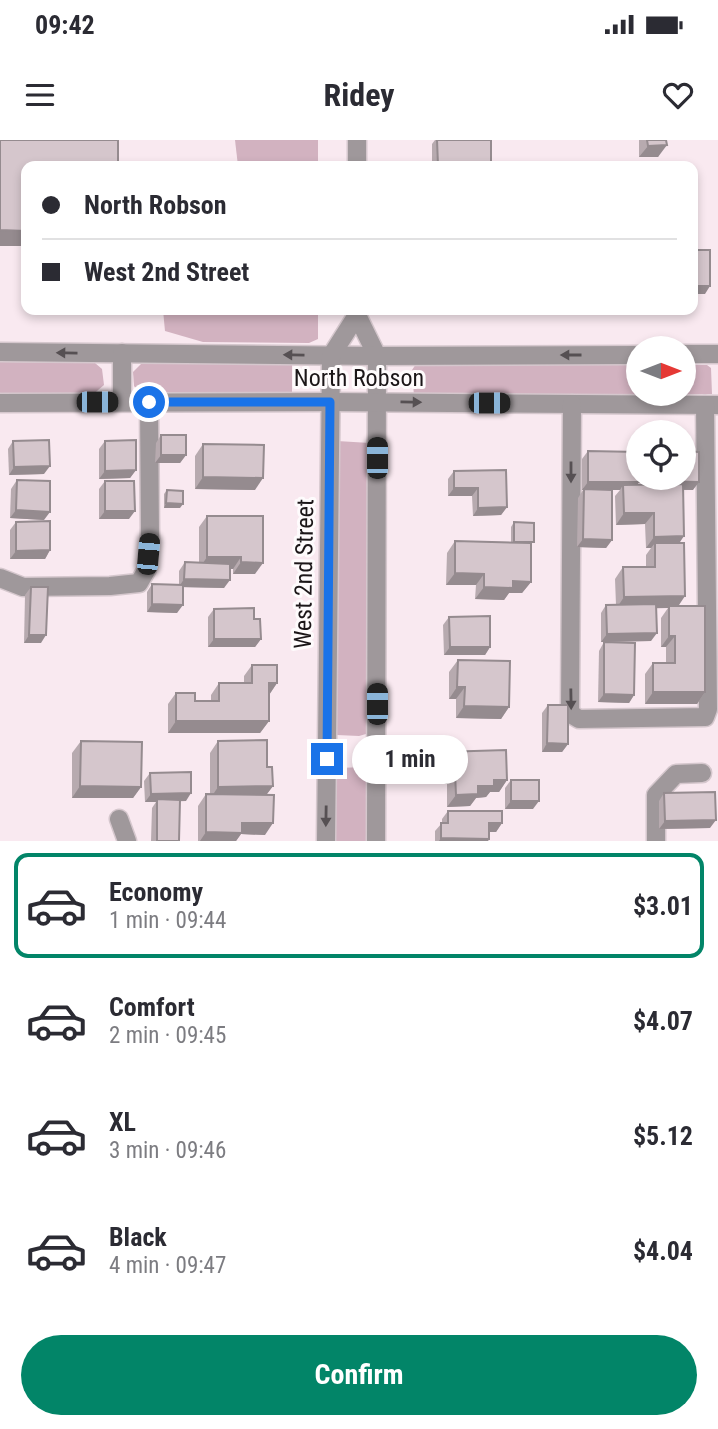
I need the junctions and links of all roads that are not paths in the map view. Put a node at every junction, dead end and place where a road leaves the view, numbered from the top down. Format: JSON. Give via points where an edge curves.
{"nodes":[{"id":1,"x":357,"y":140,"type":"edge"},
{"id":2,"x":357,"y":161,"type":"edge"},
{"id":3,"x":355,"y":315,"type":"edge"},
{"id":4,"x":358,"y":315,"type":"edge"},
{"id":5,"x":0,"y":352,"type":"edge"},
{"id":6,"x":122,"y":353,"type":"junction"},
{"id":7,"x":718,"y":354,"type":"edge"},
{"id":8,"x":626,"y":355,"type":"edge"},
{"id":9,"x":696,"y":355,"type":"edge"},
{"id":10,"x":331,"y":356,"type":"junction"},
{"id":11,"x":377,"y":356,"type":"junction"},
{"id":12,"x":122,"y":402,"type":"junction"},
{"id":13,"x":149,"y":402,"type":"junction"},
{"id":14,"x":330,"y":402,"type":"junction"},
{"id":15,"x":377,"y":402,"type":"junction"},
{"id":16,"x":0,"y":403,"type":"edge"},
{"id":17,"x":572,"y":404,"type":"junction"},
{"id":18,"x":712,"y":405,"type":"edge"},
{"id":19,"x":0,"y":578,"type":"edge"},
{"id":20,"x":702,"y":773,"type":"dead end"},
{"id":21,"x":119,"y":819,"type":"dead end"},
{"id":22,"x":127,"y":841,"type":"edge"},
{"id":23,"x":326,"y":841,"type":"edge"},
{"id":24,"x":376,"y":841,"type":"edge"},
{"id":25,"x":656,"y":841,"type":"edge"}],
"edges":[{"from":1,"to":2,"type":"street"},
{"from":3,"to":10,"type":"street"},
{"from":4,"to":11,"type":"street"},
{"from":6,"to":5,"type":"street","name":"North Robson","one_way":true},
{"from":10,"to":6,"type":"street","name":"North Robson","one_way":true},
{"from":6,"to":12,"type":"street"},
{"from":7,"to":9,"type":"street"},
{"from":8,"to":11,"type":"street","name":"North Robson","one_way":true},
{"from":10,"to":11,"type":"street","name":"North Robson"},
{"from":10,"to":14,"type":"street","name":"West 2nd Street"},
{"from":11,"to":15,"type":"street"},
{"from":12,"to":13,"type":"street","name":"North Robson"},
{"from":12,"to":16,"type":"street","name":"North Robson"},
{"from":13,"to":14,"type":"street","name":"North Robson"},
{"from":13,"to":19,"type":"street","via":[[150,538],[147,569],[139,583],[23,587]]},
{"from":14,"to":15,"type":"street","name":"North Robson"},
{"from":14,"to":23,"type":"street","name":"West 2nd Street","one_way":true},
{"from":15,"to":17,"type":"street","name":"North Robson","one_way":true},
{"from":15,"to":24,"type":"street"},
{"from":17,"to":18,"type":"street","name":"North Robson"},
{"from":17,"to":18,"type":"street","one_way":true,"via":[[570,711],[579,719],[705,717]]},
{"from":20,"to":25,"type":"street","via":[[676,774],[656,796]]},
{"from":21,"to":22,"type":"street"}]}
